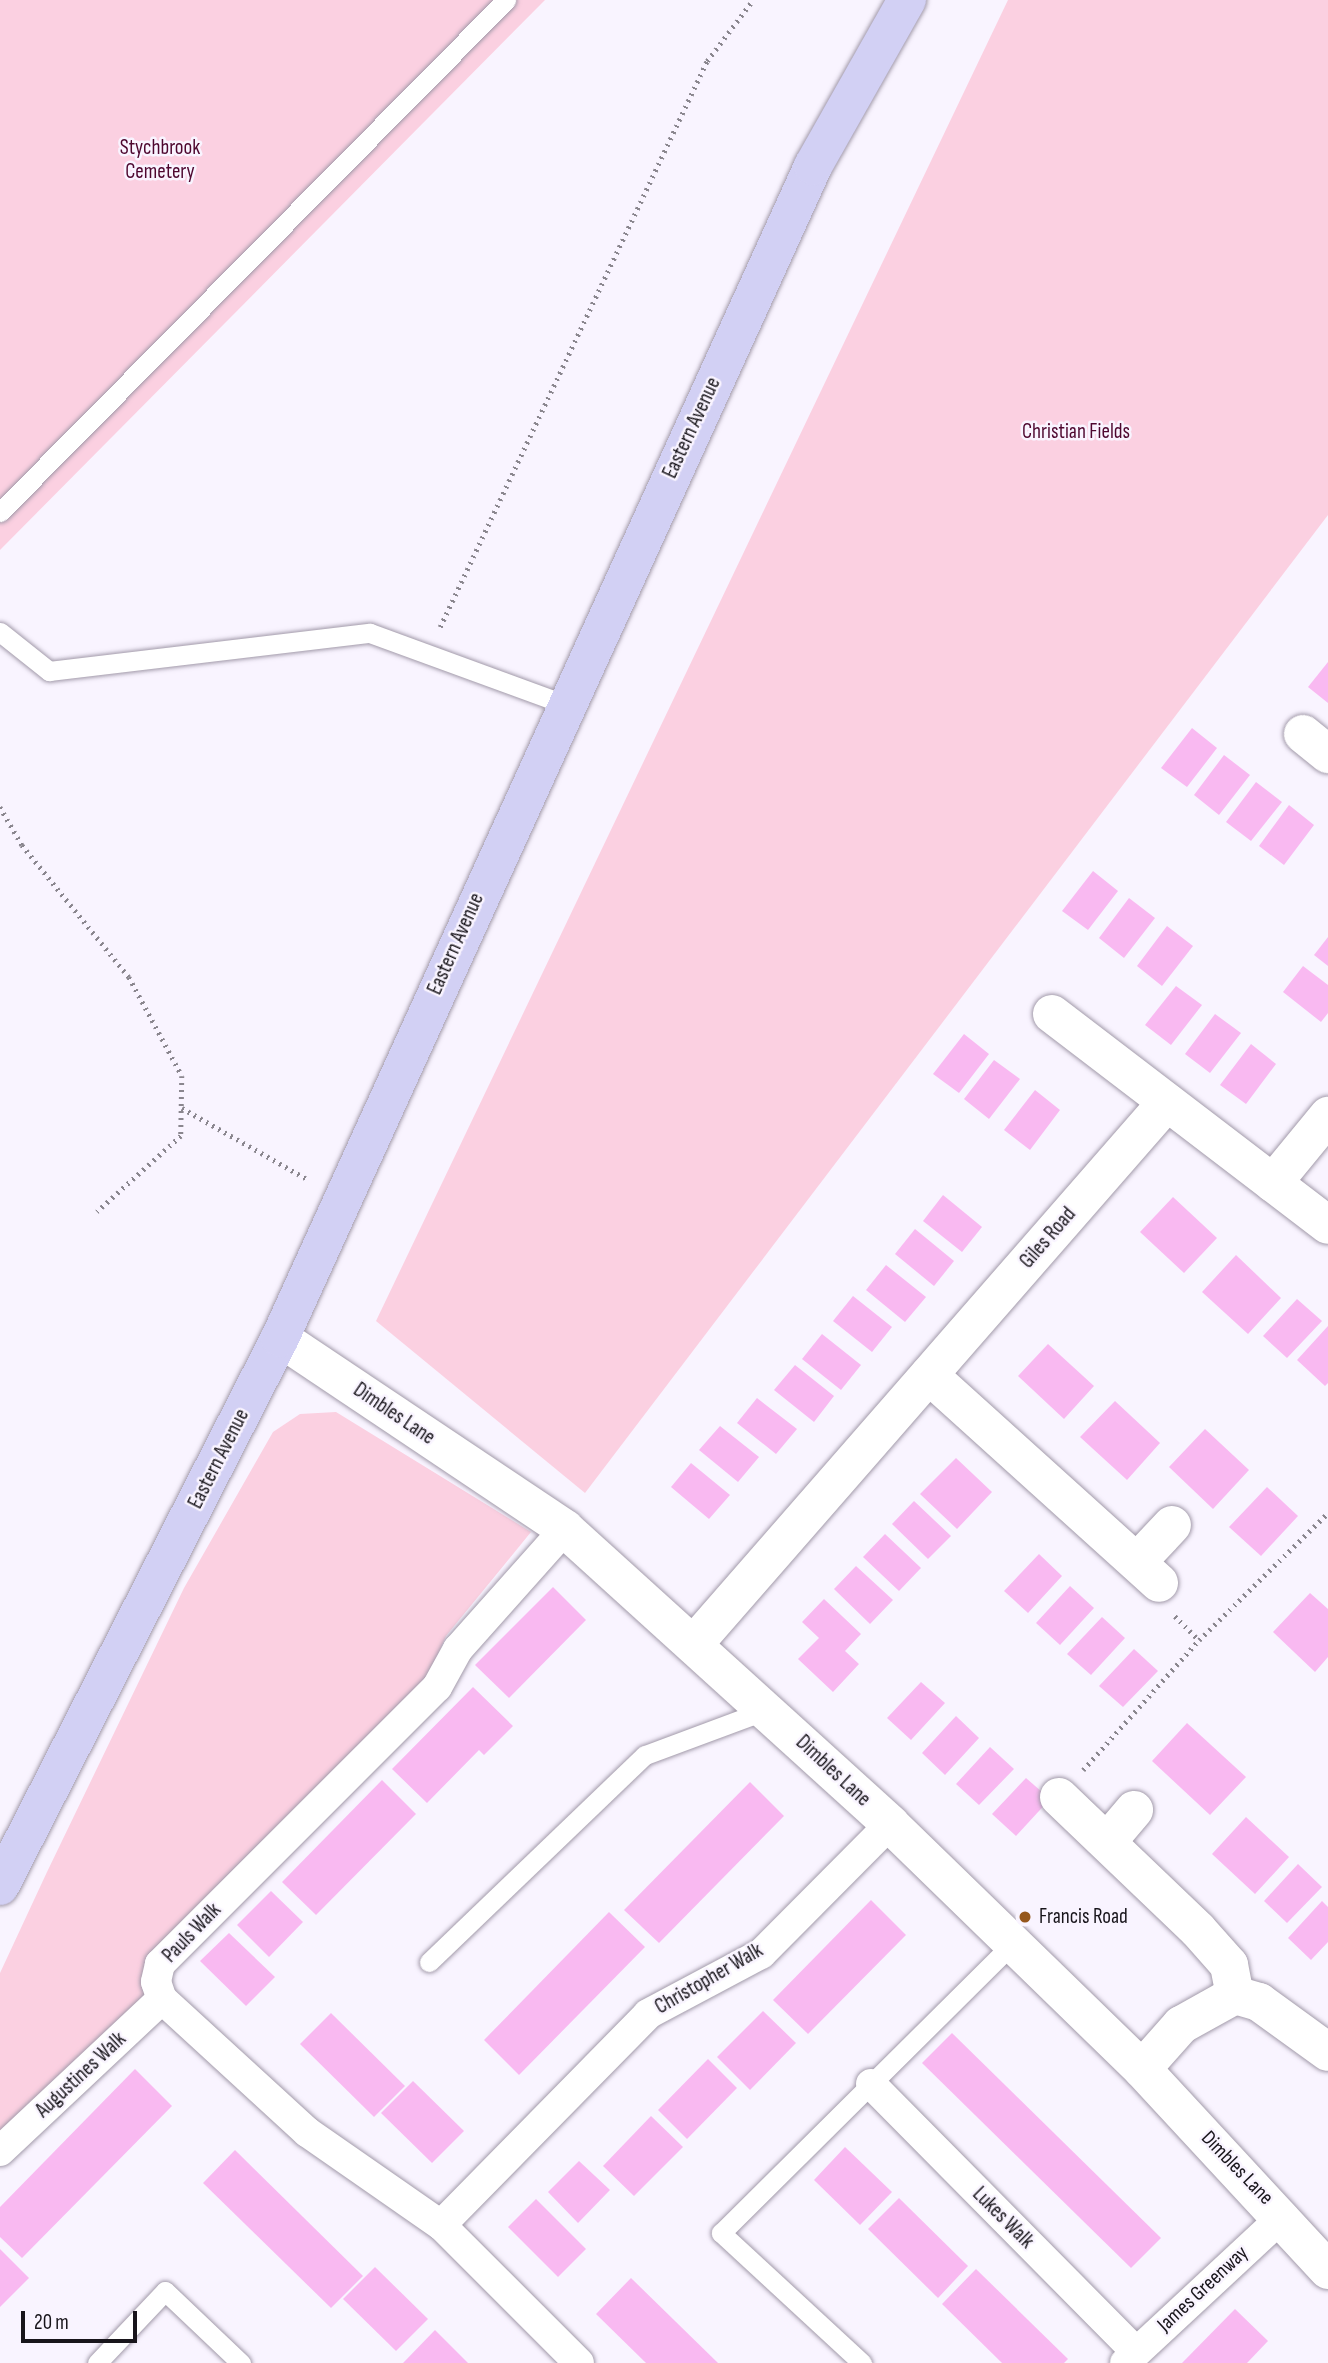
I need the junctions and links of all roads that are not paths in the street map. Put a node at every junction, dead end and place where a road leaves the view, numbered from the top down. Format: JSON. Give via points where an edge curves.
{"nodes":[{"id":1,"x":506,"y":0,"type":"edge"},
{"id":2,"x":907,"y":0,"type":"edge"},
{"id":3,"x":0,"y":512,"type":"edge"},
{"id":4,"x":0,"y":632,"type":"edge"},
{"id":5,"x":564,"y":704,"type":"junction"},
{"id":6,"x":1052,"y":1014,"type":"dead end"},
{"id":7,"x":1167,"y":1102,"type":"junction"},
{"id":8,"x":1328,"y":1116,"type":"edge"},
{"id":9,"x":1273,"y":1183,"type":"junction"},
{"id":10,"x":1328,"y":1225,"type":"edge"},
{"id":11,"x":281,"y":1338,"type":"junction"},
{"id":12,"x":929,"y":1375,"type":"junction"},
{"id":13,"x":1172,"y":1525,"type":"dead end"},
{"id":14,"x":565,"y":1529,"type":"junction"},
{"id":15,"x":694,"y":1644,"type":"junction"},
{"id":16,"x":766,"y":1710,"type":"junction"},
{"id":17,"x":1059,"y":1797,"type":"road end"},
{"id":18,"x":1134,"y":1810,"type":"dead end"},
{"id":19,"x":890,"y":1824,"type":"junction"},
{"id":20,"x":1107,"y":1842,"type":"junction"},
{"id":21,"x":0,"y":1886,"type":"edge"},
{"id":22,"x":1013,"y":1943,"type":"junction"},
{"id":23,"x":429,"y":1962,"type":"dead end"},
{"id":24,"x":1235,"y":1995,"type":"junction"},
{"id":25,"x":162,"y":1999,"type":"junction"},
{"id":26,"x":1328,"y":2052,"type":"edge"},
{"id":27,"x":1142,"y":2069,"type":"junction"},
{"id":28,"x":871,"y":2084,"type":"junction"},
{"id":29,"x":0,"y":2151,"type":"edge"},
{"id":30,"x":1283,"y":2216,"type":"junction"},
{"id":31,"x":441,"y":2225,"type":"junction"},
{"id":32,"x":1328,"y":2270,"type":"edge"},
{"id":33,"x":1131,"y":2358,"type":"edge"},
{"id":34,"x":97,"y":2363,"type":"edge"},
{"id":35,"x":241,"y":2363,"type":"edge"},
{"id":36,"x":579,"y":2363,"type":"edge"},
{"id":37,"x":862,"y":2363,"type":"edge"}],
"edges":[{"from":1,"to":3,"type":"lane"},
{"from":2,"to":5,"type":"highway","name":"Eastern Avenue","via":[[813,166]]},
{"from":4,"to":5,"type":"lane","via":[[49,671],[370,633]]},
{"from":5,"to":11,"type":"highway","name":"Eastern Avenue"},
{"from":6,"to":7,"type":"street"},
{"from":7,"to":9,"type":"street"},
{"from":7,"to":12,"type":"street","name":"Giles Road"},
{"from":8,"to":9,"type":"street"},
{"from":9,"to":10,"type":"street"},
{"from":11,"to":14,"type":"street","name":"Dimbles Lane"},
{"from":11,"to":21,"type":"highway","name":"Eastern Avenue"},
{"from":12,"to":13,"type":"street","via":[[1149,1572]]},
{"from":12,"to":15,"type":"street","name":"Giles Road"},
{"from":14,"to":15,"type":"street","name":"Dimbles Lane"},
{"from":14,"to":25,"type":"street","name":"Pauls Walk","via":[[458,1649],[437,1687],[160,1964]]},
{"from":15,"to":16,"type":"street","name":"Dimbles Lane"},
{"from":16,"to":19,"type":"street","name":"Dimbles Lane"},
{"from":16,"to":23,"type":"lane","via":[[645,1755]]},
{"from":17,"to":20,"type":"street"},
{"from":18,"to":20,"type":"street"},
{"from":19,"to":22,"type":"street","name":"Dimbles Lane"},
{"from":19,"to":31,"type":"street","name":"Christopher Walk","via":[[761,1954],[648,2014]]},
{"from":20,"to":24,"type":"street","via":[[1229,1965]]},
{"from":22,"to":27,"type":"street","name":"Dimbles Lane"},
{"from":22,"to":28,"type":"lane"},
{"from":24,"to":26,"type":"street","via":[[1259,2002]]},
{"from":24,"to":27,"type":"street","via":[[1181,2025]]},
{"from":25,"to":29,"type":"street","name":"Augustines Walk"},
{"from":25,"to":31,"type":"street","via":[[307,2132]]},
{"from":27,"to":30,"type":"street","name":"Dimbles Lane"},
{"from":28,"to":33,"type":"street","name":"Lukes Walk"},
{"from":28,"to":37,"type":"lane","via":[[721,2233]]},
{"from":30,"to":32,"type":"street","name":"Dimbles Lane"},
{"from":30,"to":33,"type":"street","name":"James Greenway"},
{"from":31,"to":36,"type":"street"},
{"from":34,"to":35,"type":"lane","via":[[166,2291]]}]}
